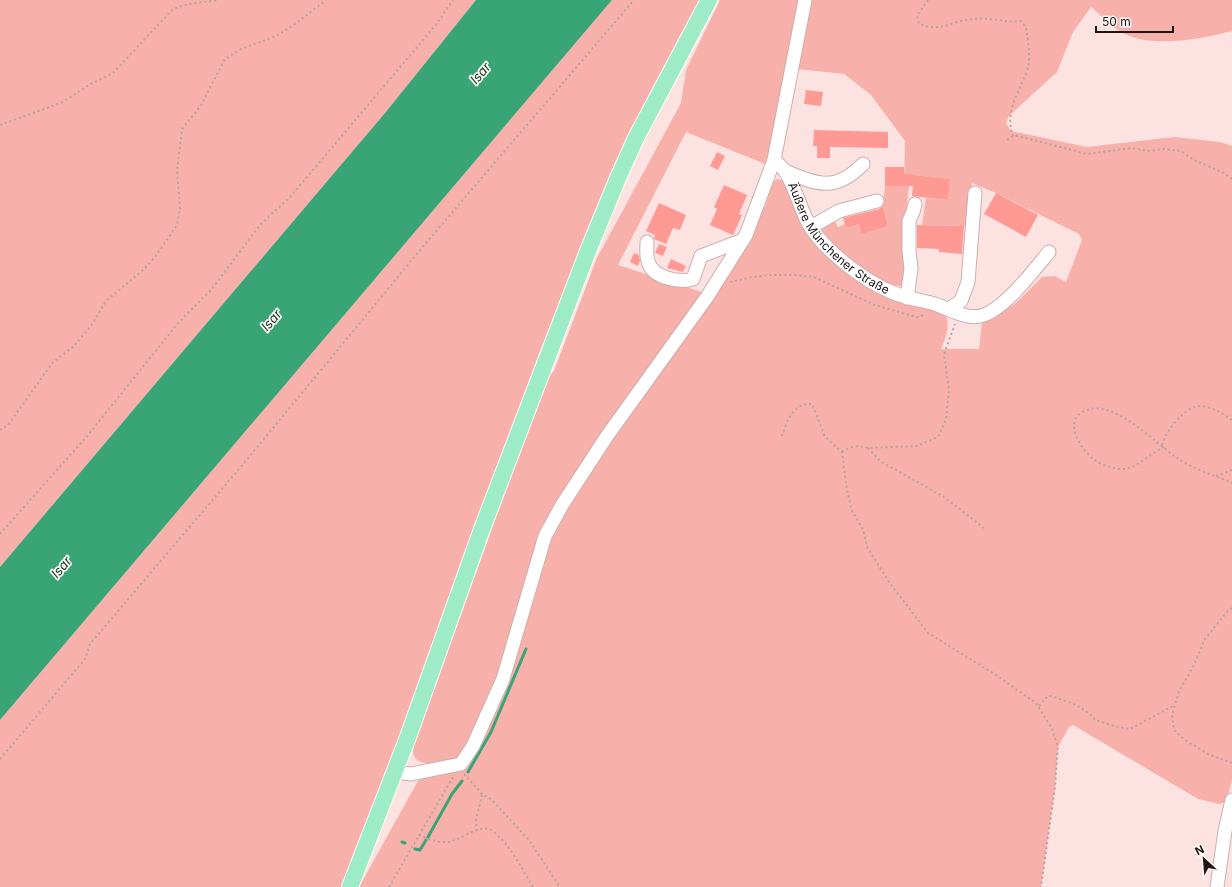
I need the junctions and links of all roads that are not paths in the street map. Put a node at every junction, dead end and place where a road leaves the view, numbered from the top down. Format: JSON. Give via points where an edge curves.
{"nodes":[{"id":1,"x":709,"y":0,"type":"edge"},
{"id":2,"x":805,"y":0,"type":"edge"},
{"id":3,"x":774,"y":160,"type":"junction"},
{"id":4,"x":863,"y":164,"type":"dead end"},
{"id":5,"x":785,"y":171,"type":"junction"},
{"id":6,"x":975,"y":193,"type":"dead end"},
{"id":7,"x":878,"y":201,"type":"dead end"},
{"id":8,"x":914,"y":204,"type":"dead end"},
{"id":9,"x":810,"y":227,"type":"junction"},
{"id":10,"x":743,"y":240,"type":"junction"},
{"id":11,"x":647,"y":242,"type":"dead end"},
{"id":12,"x":1049,"y":252,"type":"dead end"},
{"id":13,"x":907,"y":298,"type":"junction"},
{"id":14,"x":954,"y":312,"type":"junction"},
{"id":15,"x":395,"y":772,"type":"junction"},
{"id":16,"x":1232,"y":800,"type":"edge"},
{"id":17,"x":350,"y":887,"type":"edge"},
{"id":18,"x":1217,"y":887,"type":"edge"}],
"edges":[{"from":1,"to":15,"type":"main road","via":[[636,138],[588,250],[482,529]]},
{"from":2,"to":3,"type":"street"},
{"from":3,"to":5,"type":"street","name":"Äußere Münchener Straße"},
{"from":3,"to":10,"type":"street"},
{"from":4,"to":5,"type":"street","via":[[851,176],[835,183],[800,178]]},
{"from":5,"to":9,"type":"street","name":"Äußere Münchener Straße"},
{"from":6,"to":14,"type":"street","via":[[968,282]]},
{"from":7,"to":9,"type":"street","via":[[839,211]]},
{"from":8,"to":13,"type":"street","via":[[909,221],[911,269]]},
{"from":9,"to":13,"type":"street","name":"Äußere Münchener Straße","via":[[860,275]]},
{"from":10,"to":11,"type":"street","via":[[702,256],[693,279],[684,282],[654,272],[648,262]]},
{"from":10,"to":15,"type":"street","via":[[687,326],[607,436],[545,536],[503,679],[473,746],[461,764],[411,774]]},
{"from":12,"to":14,"type":"street","name":"Äußere Münchener Straße","via":[[1001,304],[984,315]]},
{"from":13,"to":14,"type":"street","name":"Äußere Münchener Straße"},
{"from":15,"to":17,"type":"main road"},
{"from":16,"to":18,"type":"street"}]}
